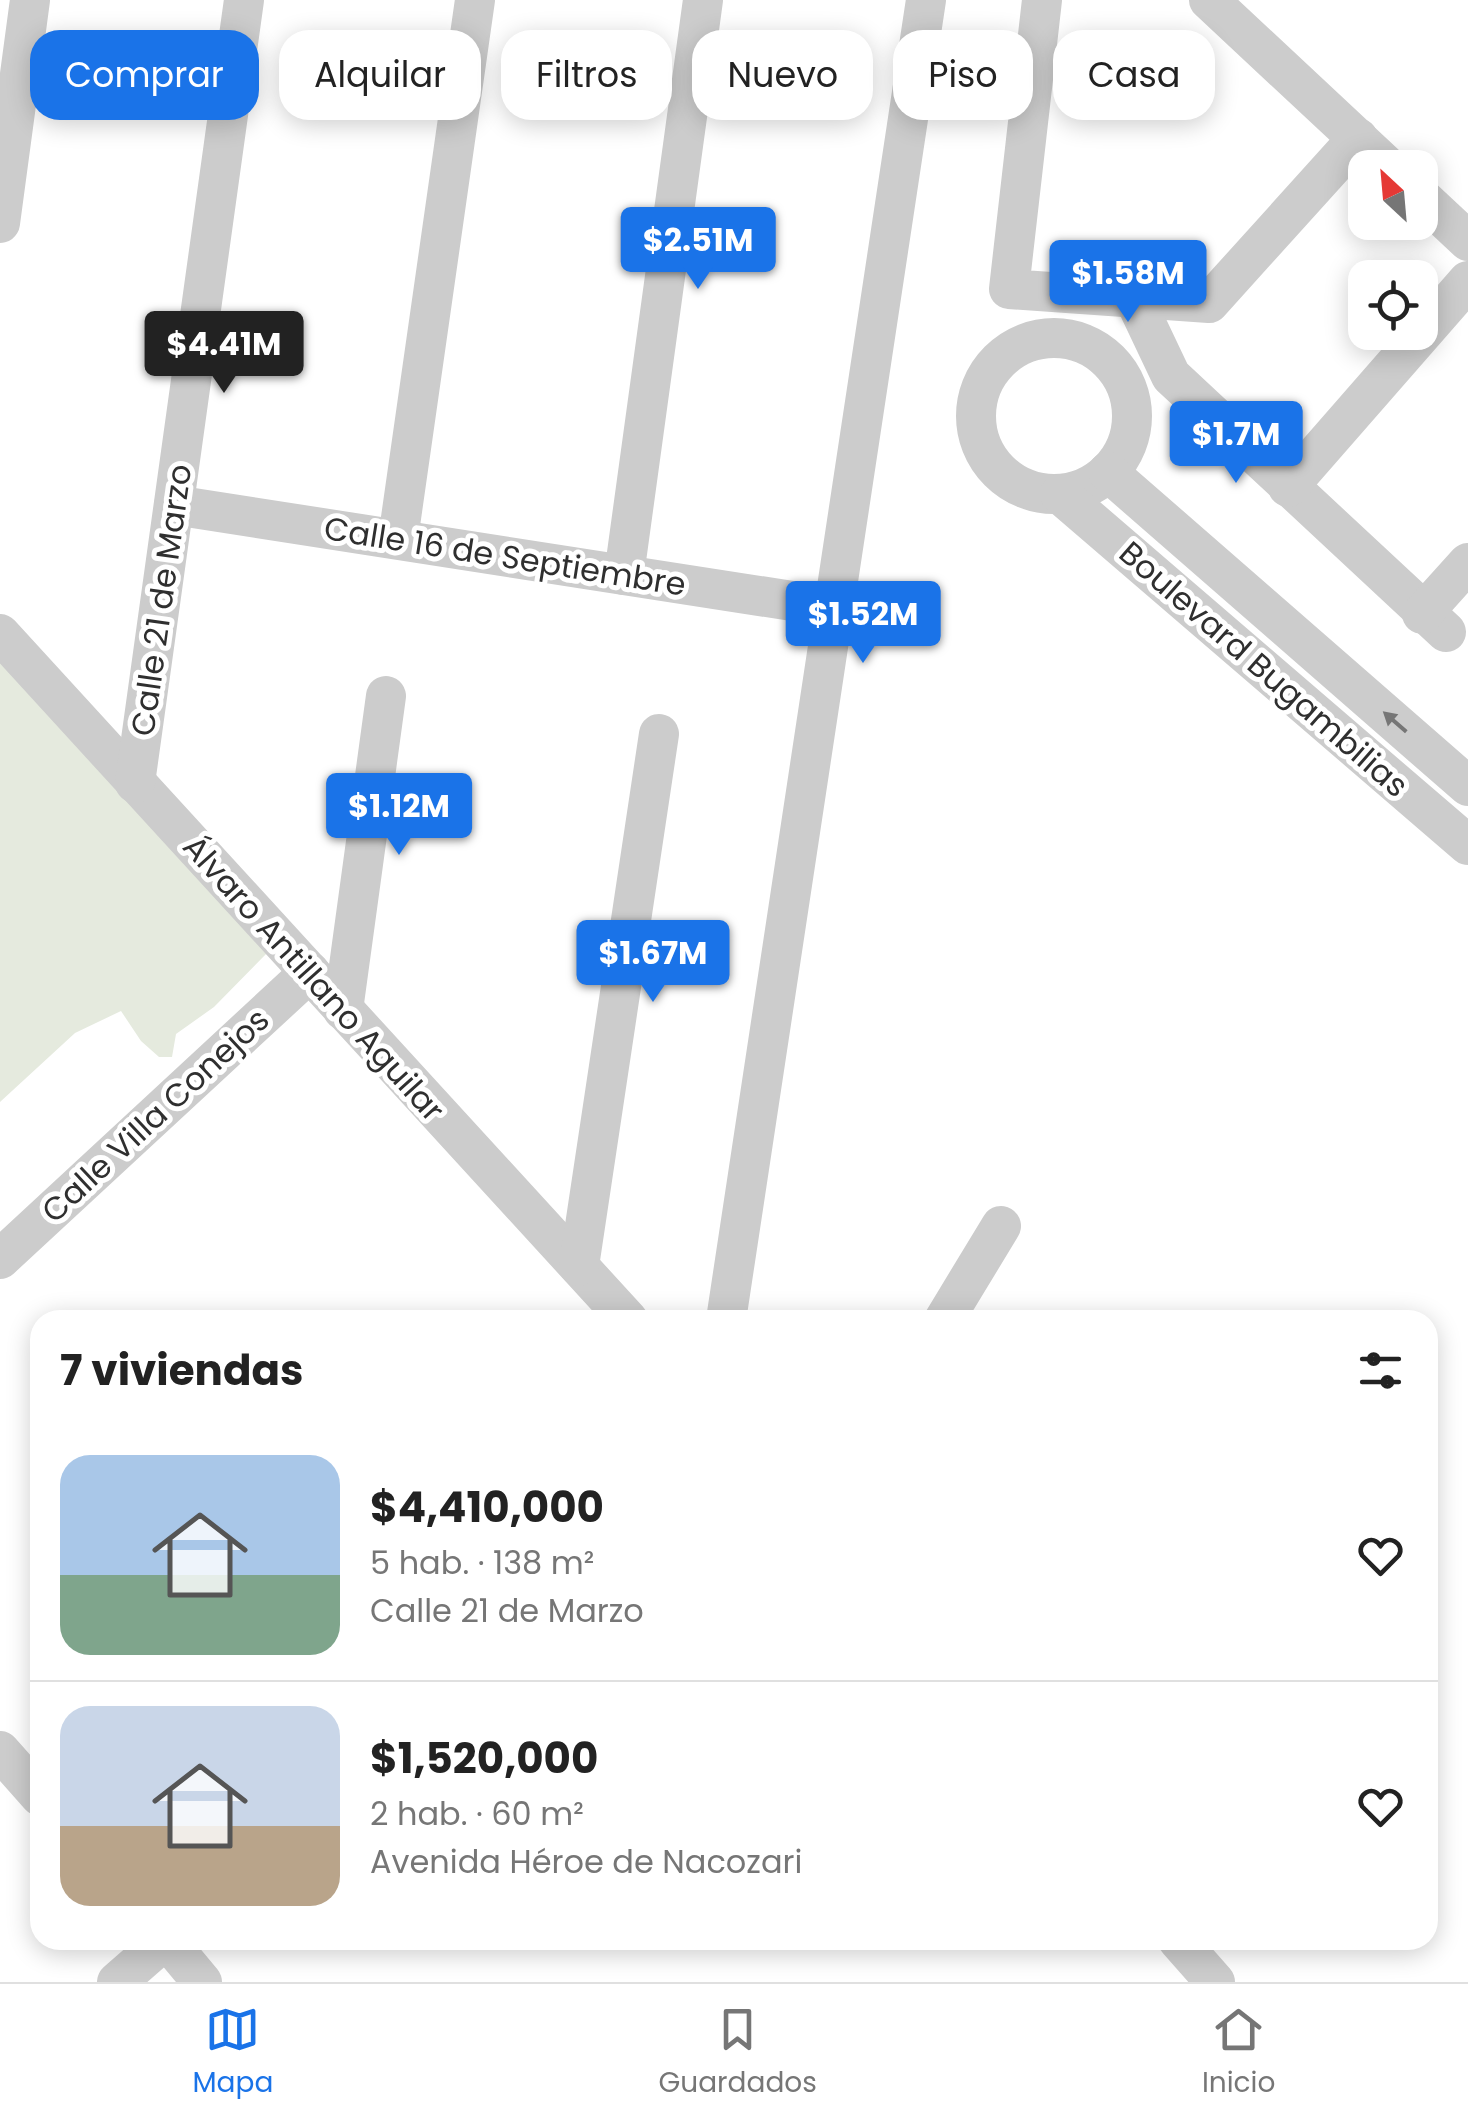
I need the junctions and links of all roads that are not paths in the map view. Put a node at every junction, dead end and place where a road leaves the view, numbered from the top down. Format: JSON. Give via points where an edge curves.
{"nodes":[{"id":1,"x":30,"y":0,"type":"edge"},
{"id":2,"x":244,"y":0,"type":"edge"},
{"id":3,"x":475,"y":0,"type":"edge"},
{"id":4,"x":702,"y":0,"type":"edge"},
{"id":5,"x":926,"y":0,"type":"edge"},
{"id":6,"x":1042,"y":0,"type":"edge"},
{"id":7,"x":1209,"y":0,"type":"edge"},
{"id":8,"x":1358,"y":138,"type":"junction"},
{"id":9,"x":1370,"y":150,"type":"edge"},
{"id":10,"x":1438,"y":213,"type":"edge"},
{"id":11,"x":0,"y":224,"type":"edge"},
{"id":12,"x":1468,"y":241,"type":"edge"},
{"id":13,"x":1468,"y":281,"type":"edge"},
{"id":14,"x":1028,"y":290,"type":"junction"},
{"id":15,"x":1115,"y":297,"type":"junction"},
{"id":16,"x":1041,"y":338,"type":"junction"},
{"id":17,"x":1090,"y":346,"type":"junction"},
{"id":18,"x":1108,"y":472,"type":"junction"},
{"id":19,"x":1288,"y":487,"type":"junction"},
{"id":20,"x":1060,"y":494,"type":"junction"},
{"id":21,"x":174,"y":504,"type":"junction"},
{"id":22,"x":398,"y":539,"type":"junction"},
{"id":23,"x":1468,"y":563,"type":"edge"},
{"id":24,"x":624,"y":574,"type":"junction"},
{"id":25,"x":837,"y":608,"type":"junction"},
{"id":26,"x":0,"y":634,"type":"edge"},
{"id":27,"x":386,"y":696,"type":"dead end"},
{"id":28,"x":659,"y":734,"type":"dead end"},
{"id":29,"x":135,"y":783,"type":"junction"},
{"id":30,"x":1468,"y":786,"type":"edge"},
{"id":31,"x":1468,"y":846,"type":"edge"},
{"id":32,"x":310,"y":972,"type":"junction"},
{"id":33,"x":343,"y":1010,"type":"junction"},
{"id":34,"x":1001,"y":1226,"type":"dead end"},
{"id":35,"x":0,"y":1259,"type":"edge"},
{"id":36,"x":578,"y":1266,"type":"junction"},
{"id":37,"x":619,"y":1310,"type":"edge"},
{"id":38,"x":728,"y":1310,"type":"edge"},
{"id":39,"x":950,"y":1310,"type":"edge"},
{"id":40,"x":0,"y":1751,"type":"edge"},
{"id":41,"x":30,"y":1785,"type":"edge"},
{"id":42,"x":155,"y":1950,"type":"edge"},
{"id":43,"x":175,"y":1950,"type":"edge"},
{"id":44,"x":1187,"y":1950,"type":"edge"},
{"id":45,"x":118,"y":1982,"type":"edge"},
{"id":46,"x":202,"y":1982,"type":"edge"},
{"id":47,"x":1215,"y":1982,"type":"edge"}],
"edges":[{"from":1,"to":11,"type":"street"},
{"from":2,"to":21,"type":"street","name":"Calle 21 de Marzo"},
{"from":3,"to":22,"type":"street"},
{"from":4,"to":24,"type":"street"},
{"from":5,"to":25,"type":"street"},
{"from":6,"to":14,"type":"street"},
{"from":7,"to":8,"type":"street"},
{"from":8,"to":9,"type":"street"},
{"from":8,"to":15,"type":"street","via":[[1209,303]]},
{"from":10,"to":12,"type":"street"},
{"from":13,"to":19,"type":"street"},
{"from":14,"to":15,"type":"street"},
{"from":14,"to":16,"type":"street"},
{"from":15,"to":17,"type":"street"},
{"from":15,"to":19,"type":"street","via":[[1171,376]]},
{"from":16,"to":17,"type":"street"},
{"from":16,"to":20,"type":"street","via":[[998,362],[982,384],[979,436],[1009,480]]},
{"from":17,"to":18,"type":"street","via":[[1124,380],[1132,404],[1128,441]]},
{"from":18,"to":20,"type":"street"},
{"from":30,"to":18,"type":"street","name":"Boulevard Bugambilias","one_way":true},
{"from":19,"to":23,"type":"street","via":[[1434,623]]},
{"from":20,"to":31,"type":"street","name":"Boulevard Bugambilias"},
{"from":21,"to":22,"type":"street","name":"Calle 16 de Septiembre"},
{"from":21,"to":29,"type":"street","name":"Calle 21 de Marzo"},
{"from":22,"to":24,"type":"street","name":"Calle 16 de Septiembre"},
{"from":24,"to":25,"type":"street","name":"Calle 16 de Septiembre"},
{"from":25,"to":38,"type":"street"},
{"from":26,"to":29,"type":"street","name":"Álvaro Antillano Aguilar"},
{"from":27,"to":33,"type":"street"},
{"from":28,"to":36,"type":"street"},
{"from":29,"to":32,"type":"street","name":"Álvaro Antillano Aguilar"},
{"from":32,"to":33,"type":"street","name":"Álvaro Antillano Aguilar"},
{"from":32,"to":35,"type":"street","name":"Calle Villa Conejos"},
{"from":33,"to":36,"type":"street","name":"Álvaro Antillano Aguilar"},
{"from":34,"to":39,"type":"street"},
{"from":36,"to":37,"type":"street","name":"Álvaro Antillano Aguilar"},
{"from":40,"to":41,"type":"street"},
{"from":42,"to":45,"type":"street"},
{"from":43,"to":46,"type":"street"},
{"from":44,"to":47,"type":"street"}]}
